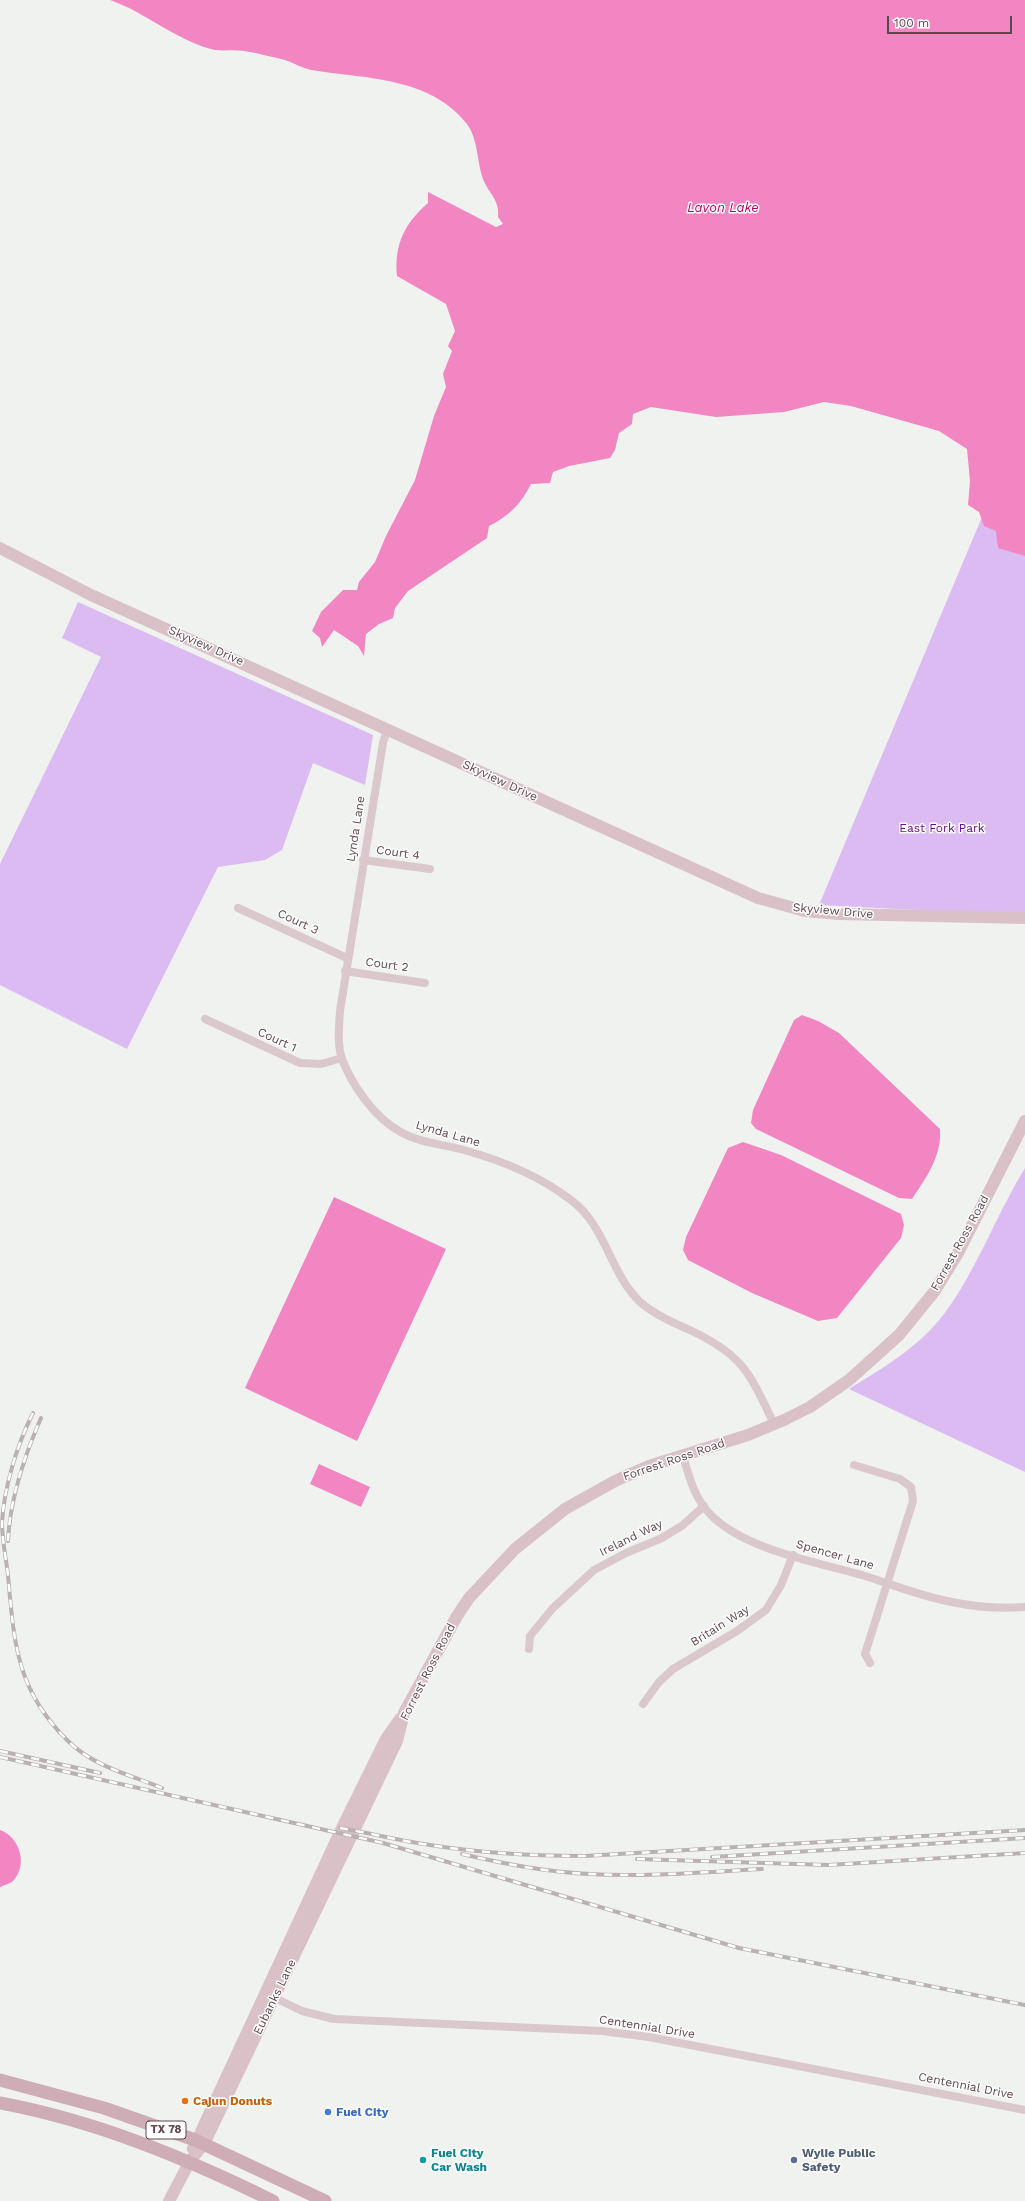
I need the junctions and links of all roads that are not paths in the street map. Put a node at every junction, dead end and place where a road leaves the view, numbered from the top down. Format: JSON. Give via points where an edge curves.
{"nodes":[{"id":1,"x":0,"y":548,"type":"edge"},
{"id":2,"x":387,"y":729,"type":"junction"},
{"id":3,"x":363,"y":860,"type":"junction"},
{"id":4,"x":430,"y":869,"type":"dead end"},
{"id":5,"x":238,"y":908,"type":"dead end"},
{"id":6,"x":1025,"y":918,"type":"edge"},
{"id":7,"x":347,"y":958,"type":"junction"},
{"id":8,"x":345,"y":971,"type":"junction"},
{"id":9,"x":425,"y":983,"type":"dead end"},
{"id":10,"x":205,"y":1019,"type":"dead end"},
{"id":11,"x":342,"y":1058,"type":"junction"},
{"id":12,"x":1025,"y":1121,"type":"edge"},
{"id":13,"x":774,"y":1424,"type":"junction"},
{"id":14,"x":683,"y":1456,"type":"junction"},
{"id":15,"x":854,"y":1465,"type":"dead end"},
{"id":16,"x":704,"y":1506,"type":"junction"},
{"id":17,"x":793,"y":1555,"type":"junction"},
{"id":18,"x":886,"y":1583,"type":"junction"},
{"id":19,"x":1025,"y":1607,"type":"edge"},
{"id":20,"x":529,"y":1649,"type":"dead end"},
{"id":21,"x":870,"y":1663,"type":"dead end"},
{"id":22,"x":643,"y":1704,"type":"dead end"},
{"id":23,"x":348,"y":1829,"type":"joint"},
{"id":24,"x":270,"y":1995,"type":"junction"},
{"id":25,"x":0,"y":2080,"type":"edge"},
{"id":26,"x":0,"y":2104,"type":"edge"},
{"id":27,"x":1025,"y":2110,"type":"edge"},
{"id":28,"x":200,"y":2142,"type":"junction"},
{"id":29,"x":190,"y":2161,"type":"junction"},
{"id":30,"x":169,"y":2201,"type":"edge"},
{"id":31,"x":273,"y":2201,"type":"edge"},
{"id":32,"x":325,"y":2201,"type":"edge"}],
"edges":[{"from":1,"to":2,"type":"street","name":"Skyview Drive","via":[[91,595]]},
{"from":2,"to":3,"type":"street","name":"Lynda Lane","via":[[382,743]]},
{"from":2,"to":6,"type":"street","name":"Skyview Drive","via":[[758,898],[781,905],[805,911],[839,914]]},
{"from":3,"to":4,"type":"street","name":"Court 4"},
{"from":3,"to":7,"type":"street","name":"Lynda Lane"},
{"from":5,"to":7,"type":"street","name":"Court 3"},
{"from":7,"to":8,"type":"street","name":"Lynda Lane"},
{"from":8,"to":9,"type":"street","name":"Court 2"},
{"from":8,"to":11,"type":"street","name":"Lynda Lane","via":[[339,1023]]},
{"from":10,"to":11,"type":"street","name":"Court 1","via":[[300,1063],[321,1064]]},
{"from":11,"to":13,"type":"street","name":"Lynda Lane","via":[[355,1083],[375,1110],[400,1132],[495,1161],[551,1187],[580,1208],[600,1234],[622,1280],[639,1301],[731,1354],[751,1378]]},
{"from":12,"to":13,"type":"street","name":"Forrest Ross Road","via":[[958,1253],[934,1292],[916,1314],[898,1335],[849,1380],[810,1406]]},
{"from":13,"to":14,"type":"street","name":"Forrest Ross Road"},
{"from":14,"to":16,"type":"street","name":"Spencer Lane","via":[[694,1492]]},
{"from":14,"to":23,"type":"street","name":"Forrest Ross Road","via":[[649,1466],[580,1500],[510,1552],[462,1607],[404,1713],[397,1741]]},
{"from":15,"to":18,"type":"street","via":[[900,1480],[911,1487],[913,1501]]},
{"from":16,"to":17,"type":"street","name":"Spencer Lane","via":[[737,1536]]},
{"from":16,"to":20,"type":"street","name":"Ireland Way","via":[[683,1525],[662,1538],[594,1570],[553,1608],[534,1630],[530,1636]]},
{"from":17,"to":18,"type":"street","name":"Spencer Lane"},
{"from":17,"to":22,"type":"street","name":"Britain Way","via":[[781,1585],[766,1610],[737,1631],[672,1669]]},
{"from":18,"to":19,"type":"street","name":"Spencer Lane","via":[[952,1602],[1006,1609]]},
{"from":18,"to":21,"type":"street","via":[[864,1654]]},
{"from":23,"to":24,"type":"street","name":"Eubanks Lane"},
{"from":24,"to":27,"type":"street","name":"Centennial Drive","via":[[309,2014],[334,2018],[602,2031],[649,2037]]},
{"from":24,"to":28,"type":"street","name":"Eubanks Lane"},
{"from":25,"to":28,"type":"main road","number":"TX 78","via":[[104,2108]]},
{"from":26,"to":29,"type":"main road","number":"TX 78","via":[[83,2124]]},
{"from":28,"to":29,"type":"street","name":"Eubanks Lane"},
{"from":28,"to":32,"type":"main road","number":"TX 78"},
{"from":29,"to":30,"type":"street","name":"Eubanks Lane"},
{"from":29,"to":31,"type":"main road","number":"TX 78"}]}
